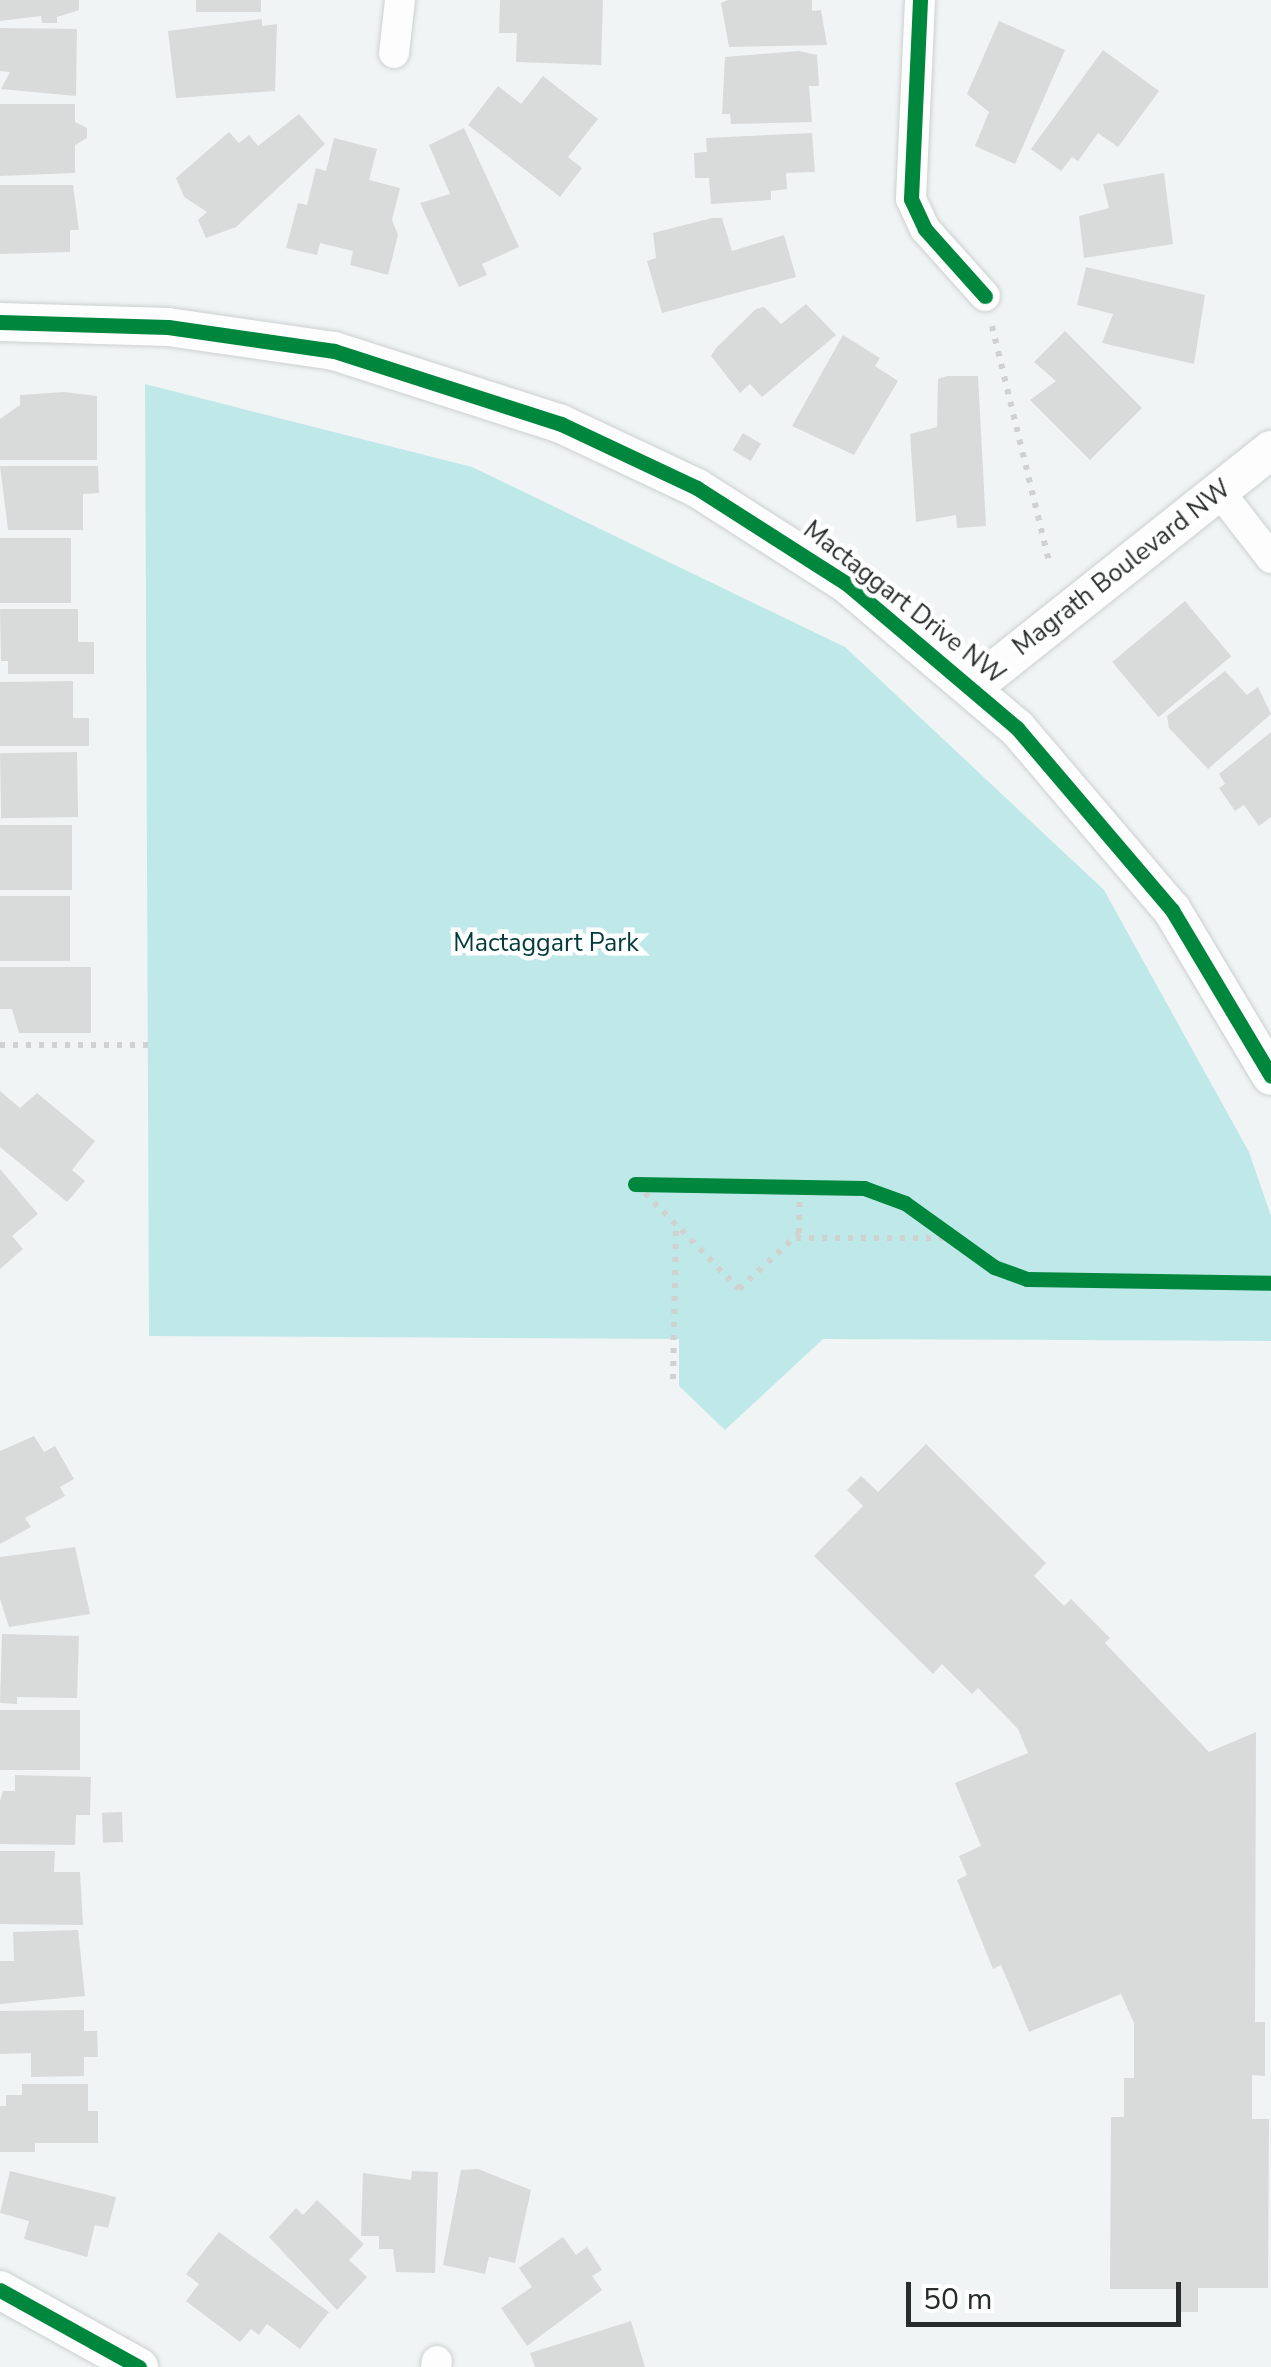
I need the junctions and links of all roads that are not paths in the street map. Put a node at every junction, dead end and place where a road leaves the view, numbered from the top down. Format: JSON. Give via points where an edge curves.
{"nodes":[{"id":1,"x":400,"y":0,"type":"edge"},
{"id":2,"x":920,"y":0,"type":"edge"},
{"id":3,"x":394,"y":53,"type":"dead end"},
{"id":4,"x":985,"y":296,"type":"road end"},
{"id":5,"x":0,"y":322,"type":"edge"},
{"id":6,"x":1271,"y":450,"type":"edge"},
{"id":7,"x":1219,"y":491,"type":"junction"},
{"id":8,"x":1271,"y":558,"type":"edge"},
{"id":9,"x":973,"y":687,"type":"junction"},
{"id":10,"x":1271,"y":1076,"type":"edge"},
{"id":11,"x":0,"y":2290,"type":"edge"},
{"id":12,"x":140,"y":2367,"type":"edge"}],
"edges":[{"from":1,"to":3,"type":"street"},
{"from":2,"to":4,"type":"street","via":[[910,198],[925,229]]},
{"from":5,"to":9,"type":"street","name":"Mactaggart Drive NW","via":[[251,334],[405,369],[561,424],[697,488],[796,547]]},
{"from":6,"to":7,"type":"street","name":"Magrath Boulevard NW"},
{"from":7,"to":8,"type":"street"},
{"from":7,"to":9,"type":"street","name":"Magrath Boulevard NW"},
{"from":9,"to":10,"type":"street","name":"Mactaggart Drive NW","via":[[1063,777],[1172,910]]},
{"from":11,"to":12,"type":"street"}]}
